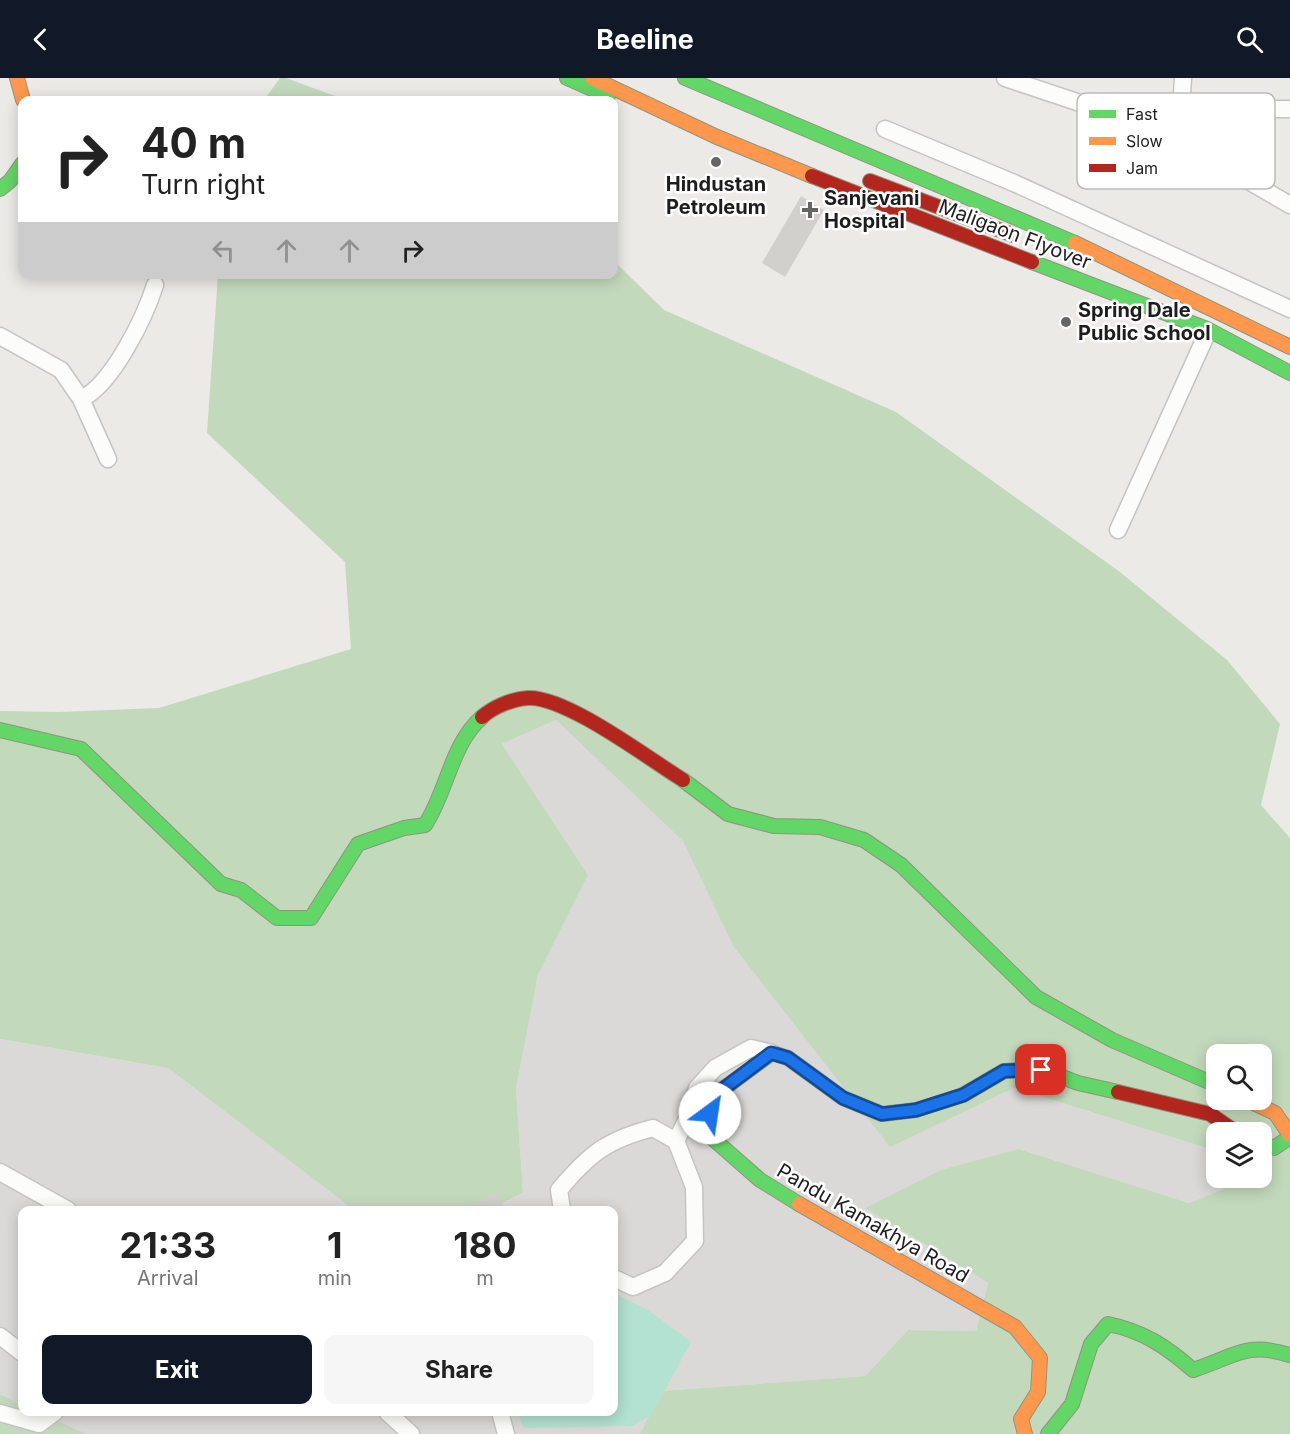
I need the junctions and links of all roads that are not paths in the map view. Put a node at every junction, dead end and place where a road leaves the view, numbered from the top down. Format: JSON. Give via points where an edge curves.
{"nodes":[{"id":1,"x":18,"y":78,"type":"edge"},
{"id":2,"x":567,"y":78,"type":"edge"},
{"id":3,"x":592,"y":78,"type":"edge"},
{"id":4,"x":685,"y":78,"type":"edge"},
{"id":5,"x":1005,"y":78,"type":"edge"},
{"id":6,"x":1183,"y":78,"type":"edge"},
{"id":7,"x":1182,"y":93,"type":"edge"},
{"id":8,"x":22,"y":96,"type":"edge"},
{"id":9,"x":607,"y":96,"type":"edge"},
{"id":10,"x":618,"y":101,"type":"edge"},
{"id":11,"x":1077,"y":102,"type":"edge"},
{"id":12,"x":1275,"y":110,"type":"edge"},
{"id":13,"x":1290,"y":110,"type":"edge"},
{"id":14,"x":885,"y":129,"type":"dead end"},
{"id":15,"x":18,"y":170,"type":"edge"},
{"id":16,"x":855,"y":175,"type":"dead end"},
{"id":17,"x":0,"y":189,"type":"edge"},
{"id":18,"x":1262,"y":189,"type":"edge"},
{"id":19,"x":1290,"y":205,"type":"edge"},
{"id":20,"x":1028,"y":241,"type":"dead end"},
{"id":21,"x":1083,"y":262,"type":"dead end"},
{"id":22,"x":155,"y":285,"type":"dead end"},
{"id":23,"x":1290,"y":309,"type":"edge"},
{"id":24,"x":0,"y":336,"type":"edge"},
{"id":25,"x":1205,"y":338,"type":"junction"},
{"id":26,"x":1290,"y":347,"type":"edge"},
{"id":27,"x":1290,"y":356,"type":"edge"},
{"id":28,"x":1290,"y":373,"type":"edge"},
{"id":29,"x":1290,"y":380,"type":"edge"},
{"id":30,"x":81,"y":399,"type":"junction"},
{"id":31,"x":108,"y":459,"type":"dead end"},
{"id":32,"x":1118,"y":530,"type":"dead end"},
{"id":33,"x":2,"y":728,"type":"edge"},
{"id":34,"x":771,"y":1053,"type":"junction"},
{"id":35,"x":1206,"y":1081,"type":"edge"},
{"id":36,"x":1269,"y":1110,"type":"edge"},
{"id":37,"x":1222,"y":1122,"type":"edge"},
{"id":38,"x":1290,"y":1136,"type":"edge"},
{"id":39,"x":676,"y":1141,"type":"junction"},
{"id":40,"x":1272,"y":1147,"type":"edge"},
{"id":41,"x":0,"y":1172,"type":"edge"},
{"id":42,"x":61,"y":1206,"type":"edge"},
{"id":43,"x":561,"y":1206,"type":"edge"},
{"id":44,"x":618,"y":1280,"type":"edge"},
{"id":45,"x":0,"y":1336,"type":"edge"},
{"id":46,"x":18,"y":1350,"type":"edge"},
{"id":47,"x":1290,"y":1355,"type":"edge"},
{"id":48,"x":0,"y":1413,"type":"edge"},
{"id":49,"x":50,"y":1416,"type":"edge"},
{"id":50,"x":391,"y":1416,"type":"edge"},
{"id":51,"x":501,"y":1416,"type":"edge"},
{"id":52,"x":411,"y":1434,"type":"edge"},
{"id":53,"x":506,"y":1434,"type":"edge"},
{"id":54,"x":1025,"y":1434,"type":"edge"},
{"id":55,"x":1048,"y":1434,"type":"edge"}],
"edges":[{"from":1,"to":8,"type":"street"},
{"from":2,"to":9,"type":"street"},
{"from":3,"to":28,"type":"street","name":"Maligaon Flyover","via":[[717,137],[853,193],[1207,329]]},
{"from":4,"to":26,"type":"street","via":[[1100,254]]},
{"from":5,"to":11,"type":"street"},
{"from":6,"to":7,"type":"street"},
{"from":10,"to":25,"type":"street","via":[[734,154],[1159,315]]},
{"from":12,"to":13,"type":"street"},
{"from":14,"to":23,"type":"street","via":[[1014,183]]},
{"from":15,"to":17,"type":"street"},
{"from":16,"to":20,"type":"street","name":"Maligaon Flyover"},
{"from":18,"to":19,"type":"street"},
{"from":21,"to":27,"type":"street","name":"Maligaon Flyover","via":[[1160,292]]},
{"from":22,"to":30,"type":"street","via":[[129,342],[95,392]]},
{"from":24,"to":30,"type":"street","via":[[61,370]]},
{"from":25,"to":29,"type":"street"},
{"from":25,"to":32,"type":"street"},
{"from":30,"to":31,"type":"street"},
{"from":33,"to":35,"type":"street","via":[[42,742],[81,749],[221,884],[241,890],[277,918],[311,918],[358,844],[425,825],[437,807],[456,756],[475,723],[492,708],[529,698],[573,710],[728,814],[774,826],[820,827],[864,840],[901,864],[1036,997],[1112,1040]]},
{"from":34,"to":37,"type":"street","via":[[788,1058],[843,1098],[882,1114],[916,1110],[963,1095],[1004,1071],[1041,1070],[1078,1083],[1210,1114]]},
{"from":34,"to":39,"type":"street","via":[[751,1048],[715,1068],[697,1088]]},
{"from":34,"to":54,"type":"street","name":"Pandu Kamakhya Road","via":[[723,1089],[710,1113],[711,1137],[760,1180],[1015,1328],[1040,1358],[1038,1392],[1021,1419]]},
{"from":36,"to":38,"type":"street","via":[[1275,1113]]},
{"from":38,"to":40,"type":"street"},
{"from":39,"to":43,"type":"street","via":[[653,1128],[621,1137],[582,1162],[559,1190]]},
{"from":39,"to":44,"type":"street","via":[[694,1187],[695,1241],[665,1273],[633,1287]]},
{"from":41,"to":42,"type":"street"},
{"from":45,"to":46,"type":"street"},
{"from":47,"to":55,"type":"street","via":[[1262,1347],[1237,1350],[1210,1366],[1193,1370],[1158,1339],[1133,1328],[1108,1324],[1091,1344],[1072,1404]]},
{"from":48,"to":49,"type":"street","via":[[39,1424]]},
{"from":50,"to":52,"type":"street"},
{"from":51,"to":53,"type":"street"}]}
